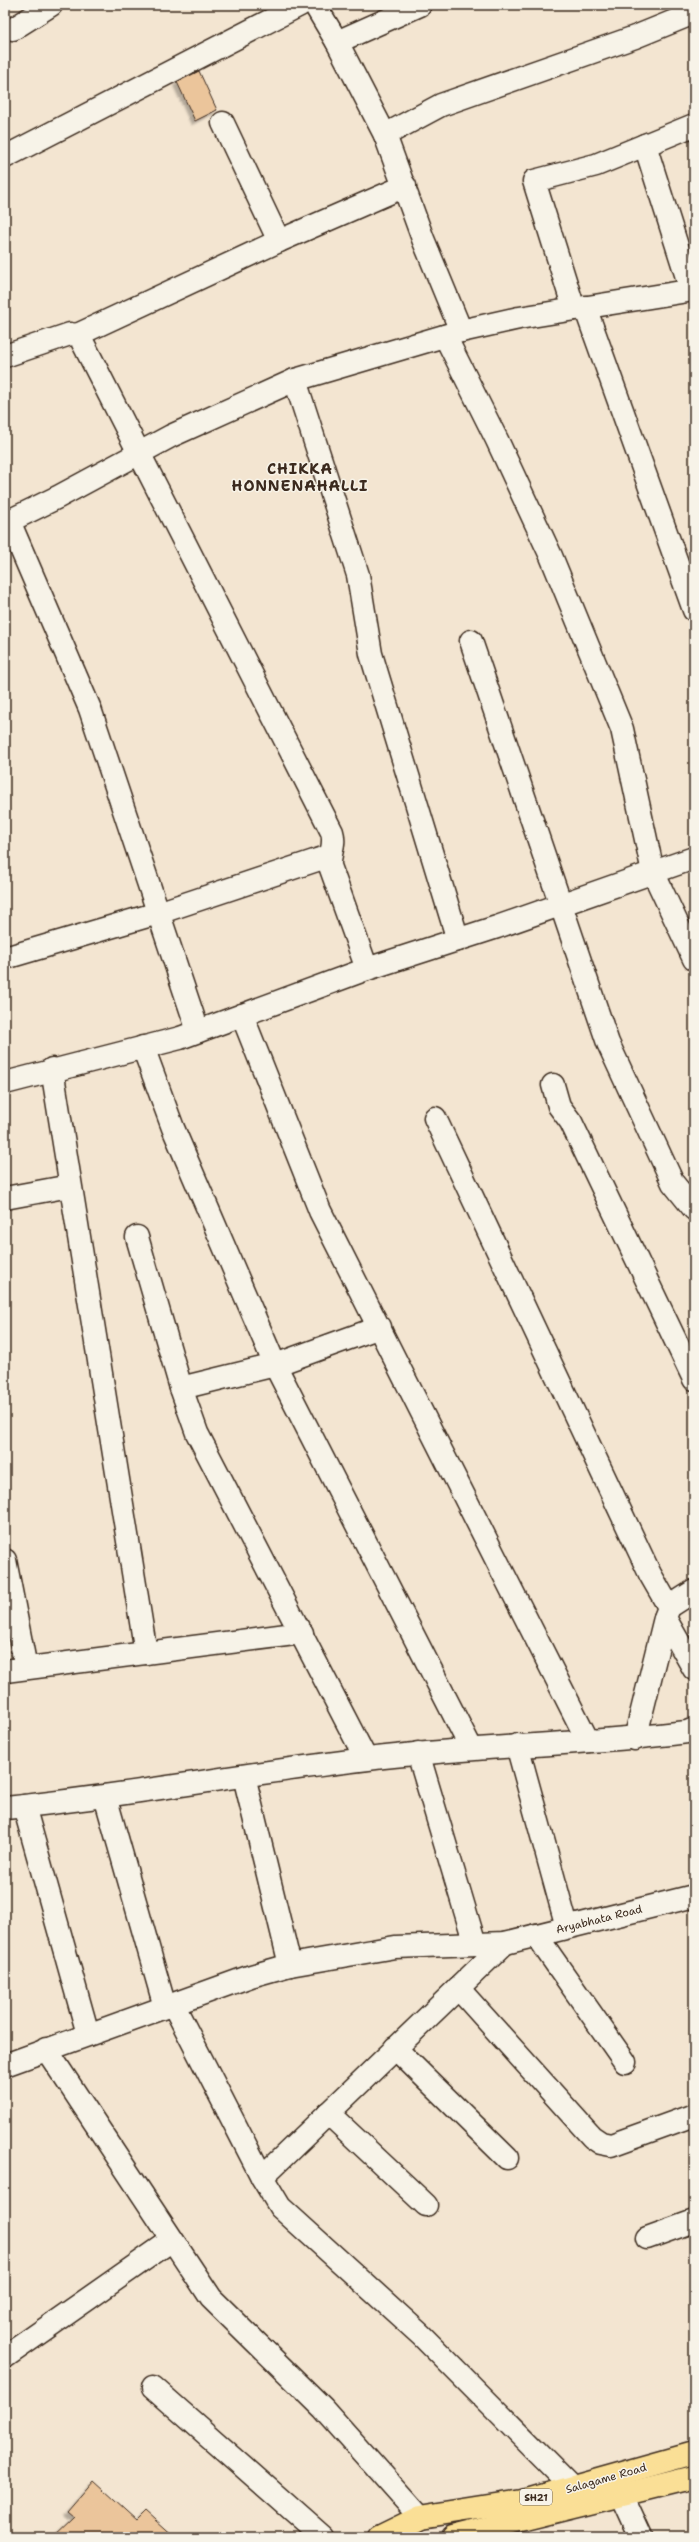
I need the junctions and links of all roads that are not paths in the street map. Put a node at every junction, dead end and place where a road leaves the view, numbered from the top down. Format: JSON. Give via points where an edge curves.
{"nodes":[{"id":1,"x":51,"y":5,"type":"edge"},
{"id":2,"x":300,"y":5,"type":"edge"},
{"id":3,"x":315,"y":5,"type":"edge"},
{"id":4,"x":420,"y":5,"type":"edge"},
{"id":5,"x":694,"y":12,"type":"edge"},
{"id":6,"x":13,"y":29,"type":"dead end"},
{"id":7,"x":337,"y":42,"type":"junction"},
{"id":8,"x":223,"y":123,"type":"dead end"},
{"id":9,"x":694,"y":125,"type":"edge"},
{"id":10,"x":385,"y":135,"type":"junction"},
{"id":11,"x":645,"y":145,"type":"junction"},
{"id":12,"x":5,"y":157,"type":"edge"},
{"id":13,"x":406,"y":186,"type":"junction"},
{"id":14,"x":279,"y":241,"type":"junction"},
{"id":15,"x":693,"y":290,"type":"edge"},
{"id":16,"x":580,"y":308,"type":"junction"},
{"id":17,"x":453,"y":334,"type":"junction"},
{"id":18,"x":77,"y":335,"type":"junction"},
{"id":19,"x":5,"y":356,"type":"edge"},
{"id":20,"x":295,"y":380,"type":"junction"},
{"id":21,"x":140,"y":453,"type":"junction"},
{"id":22,"x":7,"y":522,"type":"edge"},
{"id":23,"x":694,"y":610,"type":"edge"},
{"id":24,"x":471,"y":641,"type":"dead end"},
{"id":25,"x":329,"y":856,"type":"junction"},
{"id":26,"x":694,"y":858,"type":"edge"},
{"id":27,"x":653,"y":872,"type":"junction"},
{"id":28,"x":562,"y":904,"type":"junction"},
{"id":29,"x":158,"y":913,"type":"junction"},
{"id":30,"x":458,"y":940,"type":"junction"},
{"id":31,"x":5,"y":958,"type":"edge"},
{"id":32,"x":694,"y":959,"type":"edge"},
{"id":33,"x":367,"y":969,"type":"junction"},
{"id":34,"x":242,"y":1015,"type":"junction"},
{"id":35,"x":198,"y":1031,"type":"junction"},
{"id":36,"x":143,"y":1047,"type":"junction"},
{"id":37,"x":52,"y":1069,"type":"junction"},
{"id":38,"x":5,"y":1083,"type":"edge"},
{"id":39,"x":553,"y":1085,"type":"dead end"},
{"id":40,"x":435,"y":1118,"type":"dead end"},
{"id":41,"x":70,"y":1186,"type":"junction"},
{"id":42,"x":5,"y":1198,"type":"edge"},
{"id":43,"x":694,"y":1209,"type":"edge"},
{"id":44,"x":138,"y":1237,"type":"dead end"},
{"id":45,"x":380,"y":1327,"type":"junction"},
{"id":46,"x":275,"y":1365,"type":"junction"},
{"id":47,"x":694,"y":1379,"type":"edge"},
{"id":48,"x":181,"y":1388,"type":"junction"},
{"id":49,"x":5,"y":1560,"type":"edge"},
{"id":50,"x":694,"y":1591,"type":"edge"},
{"id":51,"x":667,"y":1613,"type":"junction"},
{"id":52,"x":302,"y":1633,"type":"junction"},
{"id":53,"x":146,"y":1653,"type":"junction"},
{"id":54,"x":694,"y":1669,"type":"edge"},
{"id":55,"x":15,"y":1670,"type":"edge"},
{"id":56,"x":694,"y":1729,"type":"edge"},
{"id":57,"x":635,"y":1739,"type":"junction"},
{"id":58,"x":588,"y":1741,"type":"junction"},
{"id":59,"x":516,"y":1745,"type":"junction"},
{"id":60,"x":471,"y":1748,"type":"junction"},
{"id":61,"x":418,"y":1753,"type":"junction"},
{"id":62,"x":366,"y":1759,"type":"junction"},
{"id":63,"x":244,"y":1776,"type":"junction"},
{"id":64,"x":105,"y":1796,"type":"junction"},
{"id":65,"x":14,"y":1807,"type":"edge"},
{"id":66,"x":694,"y":1896,"type":"edge"},
{"id":67,"x":567,"y":1927,"type":"junction"},
{"id":68,"x":536,"y":1935,"type":"junction"},
{"id":69,"x":505,"y":1943,"type":"junction"},
{"id":70,"x":475,"y":1944,"type":"junction"},
{"id":71,"x":290,"y":1965,"type":"junction"},
{"id":72,"x":458,"y":1988,"type":"junction"},
{"id":73,"x":169,"y":2005,"type":"junction"},
{"id":74,"x":88,"y":2034,"type":"junction"},
{"id":75,"x":395,"y":2048,"type":"junction"},
{"id":76,"x":46,"y":2049,"type":"junction"},
{"id":77,"x":624,"y":2062,"type":"dead end"},
{"id":78,"x":5,"y":2065,"type":"edge"},
{"id":79,"x":328,"y":2113,"type":"junction"},
{"id":80,"x":694,"y":2114,"type":"edge"},
{"id":81,"x":508,"y":2158,"type":"dead end"},
{"id":82,"x":262,"y":2177,"type":"junction"},
{"id":83,"x":426,"y":2206,"type":"dead end"},
{"id":84,"x":694,"y":2221,"type":"edge"},
{"id":85,"x":647,"y":2238,"type":"dead end"},
{"id":86,"x":172,"y":2240,"type":"junction"},
{"id":87,"x":5,"y":2357,"type":"edge"},
{"id":88,"x":153,"y":2387,"type":"dead end"},
{"id":89,"x":693,"y":2455,"type":"edge"},
{"id":90,"x":613,"y":2477,"type":"junction"},
{"id":91,"x":694,"y":2477,"type":"edge"},
{"id":92,"x":573,"y":2488,"type":"junction"},
{"id":93,"x":622,"y":2497,"type":"junction"},
{"id":94,"x":420,"y":2517,"type":"junction"},
{"id":95,"x":323,"y":2537,"type":"edge"},
{"id":96,"x":379,"y":2537,"type":"edge"},
{"id":97,"x":452,"y":2537,"type":"edge"},
{"id":98,"x":640,"y":2537,"type":"edge"}],
"edges":[{"from":1,"to":6,"type":"street"},
{"from":2,"to":12,"type":"street"},
{"from":3,"to":7,"type":"street"},
{"from":4,"to":7,"type":"street"},
{"from":5,"to":10,"type":"street","via":[[635,37],[441,105]]},
{"from":7,"to":10,"type":"street"},
{"from":8,"to":14,"type":"street"},
{"from":9,"to":11,"type":"street"},
{"from":10,"to":13,"type":"street"},
{"from":11,"to":15,"type":"street"},
{"from":11,"to":16,"type":"street","via":[[596,165],[534,181]]},
{"from":13,"to":14,"type":"street"},
{"from":13,"to":17,"type":"street"},
{"from":14,"to":18,"type":"street"},
{"from":15,"to":16,"type":"street"},
{"from":16,"to":17,"type":"street","via":[[520,318]]},
{"from":16,"to":23,"type":"street"},
{"from":17,"to":20,"type":"street"},
{"from":17,"to":27,"type":"street","via":[[497,440],[548,549],[622,729]]},
{"from":18,"to":19,"type":"street","via":[[70,334]]},
{"from":18,"to":21,"type":"street"},
{"from":20,"to":21,"type":"street","via":[[171,436]]},
{"from":20,"to":30,"type":"street","via":[[358,575],[371,654]]},
{"from":21,"to":22,"type":"street"},
{"from":21,"to":25,"type":"street","via":[[332,832],[334,845]]},
{"from":22,"to":29,"type":"street","via":[[90,709]]},
{"from":24,"to":28,"type":"street"},
{"from":25,"to":29,"type":"street"},
{"from":25,"to":33,"type":"street","via":[[330,866]]},
{"from":26,"to":27,"type":"street"},
{"from":27,"to":28,"type":"street"},
{"from":27,"to":32,"type":"street"},
{"from":28,"to":30,"type":"street"},
{"from":28,"to":43,"type":"street","via":[[615,1060],[673,1183]]},
{"from":29,"to":31,"type":"street"},
{"from":29,"to":35,"type":"street"},
{"from":30,"to":33,"type":"street"},
{"from":33,"to":34,"type":"street"},
{"from":34,"to":35,"type":"street"},
{"from":34,"to":45,"type":"street","via":[[320,1210]]},
{"from":35,"to":36,"type":"street"},
{"from":36,"to":37,"type":"street"},
{"from":36,"to":46,"type":"street","via":[[173,1128]]},
{"from":37,"to":38,"type":"street"},
{"from":37,"to":41,"type":"street"},
{"from":39,"to":47,"type":"street","via":[[559,1106],[571,1122]]},
{"from":40,"to":51,"type":"street"},
{"from":41,"to":42,"type":"street"},
{"from":41,"to":53,"type":"street"},
{"from":44,"to":48,"type":"street"},
{"from":45,"to":46,"type":"street"},
{"from":45,"to":58,"type":"street"},
{"from":46,"to":48,"type":"street"},
{"from":46,"to":60,"type":"street"},
{"from":48,"to":52,"type":"street","via":[[197,1434],[211,1463]]},
{"from":49,"to":55,"type":"street"},
{"from":50,"to":51,"type":"street"},
{"from":51,"to":54,"type":"street"},
{"from":51,"to":57,"type":"street"},
{"from":52,"to":53,"type":"street"},
{"from":52,"to":62,"type":"street"},
{"from":53,"to":55,"type":"street"},
{"from":56,"to":57,"type":"street"},
{"from":57,"to":58,"type":"street"},
{"from":58,"to":59,"type":"street"},
{"from":59,"to":60,"type":"street"},
{"from":59,"to":67,"type":"street"},
{"from":60,"to":61,"type":"street"},
{"from":61,"to":62,"type":"street"},
{"from":61,"to":70,"type":"street"},
{"from":62,"to":63,"type":"street"},
{"from":63,"to":64,"type":"street"},
{"from":63,"to":71,"type":"street"},
{"from":64,"to":65,"type":"street"},
{"from":64,"to":73,"type":"street"},
{"from":65,"to":74,"type":"street"},
{"from":66,"to":67,"type":"street","name":"Aryabhata Road"},
{"from":67,"to":68,"type":"street","name":"Aryabhata Road"},
{"from":68,"to":69,"type":"street","name":"Aryabhata Road"},
{"from":68,"to":77,"type":"street"},
{"from":69,"to":70,"type":"street","name":"Aryabhata Road"},
{"from":69,"to":72,"type":"street"},
{"from":70,"to":71,"type":"street","name":"Aryabhata Road","via":[[395,1947]]},
{"from":71,"to":73,"type":"street","name":"Aryabhata Road"},
{"from":72,"to":75,"type":"street"},
{"from":72,"to":80,"type":"street","via":[[592,2137],[601,2143],[611,2145]]},
{"from":73,"to":74,"type":"street","name":"Aryabhata Road"},
{"from":73,"to":82,"type":"street"},
{"from":74,"to":76,"type":"street","name":"Aryabhata Road"},
{"from":75,"to":79,"type":"street"},
{"from":75,"to":81,"type":"street"},
{"from":76,"to":78,"type":"street","name":"Aryabhata Road"},
{"from":76,"to":86,"type":"street"},
{"from":79,"to":82,"type":"street"},
{"from":79,"to":83,"type":"street"},
{"from":82,"to":92,"type":"street","via":[[280,2207],[420,2335]]},
{"from":84,"to":85,"type":"street"},
{"from":86,"to":87,"type":"street"},
{"from":86,"to":94,"type":"street","via":[[211,2298],[323,2408]]},
{"from":88,"to":95,"type":"street"},
{"from":89,"to":90,"type":"main road","name":"Salagame Road","number":"SH21"},
{"from":90,"to":92,"type":"main road","name":"Salagame Road","number":"SH21"},
{"from":90,"to":93,"type":"street"},
{"from":91,"to":93,"type":"main road"},
{"from":92,"to":94,"type":"main road","name":"Salagame Road","number":"SH21","via":[[523,2501]]},
{"from":93,"to":97,"type":"main road"},
{"from":93,"to":98,"type":"street"},
{"from":94,"to":96,"type":"main road","name":"Salagame Road","number":"SH21"}]}
